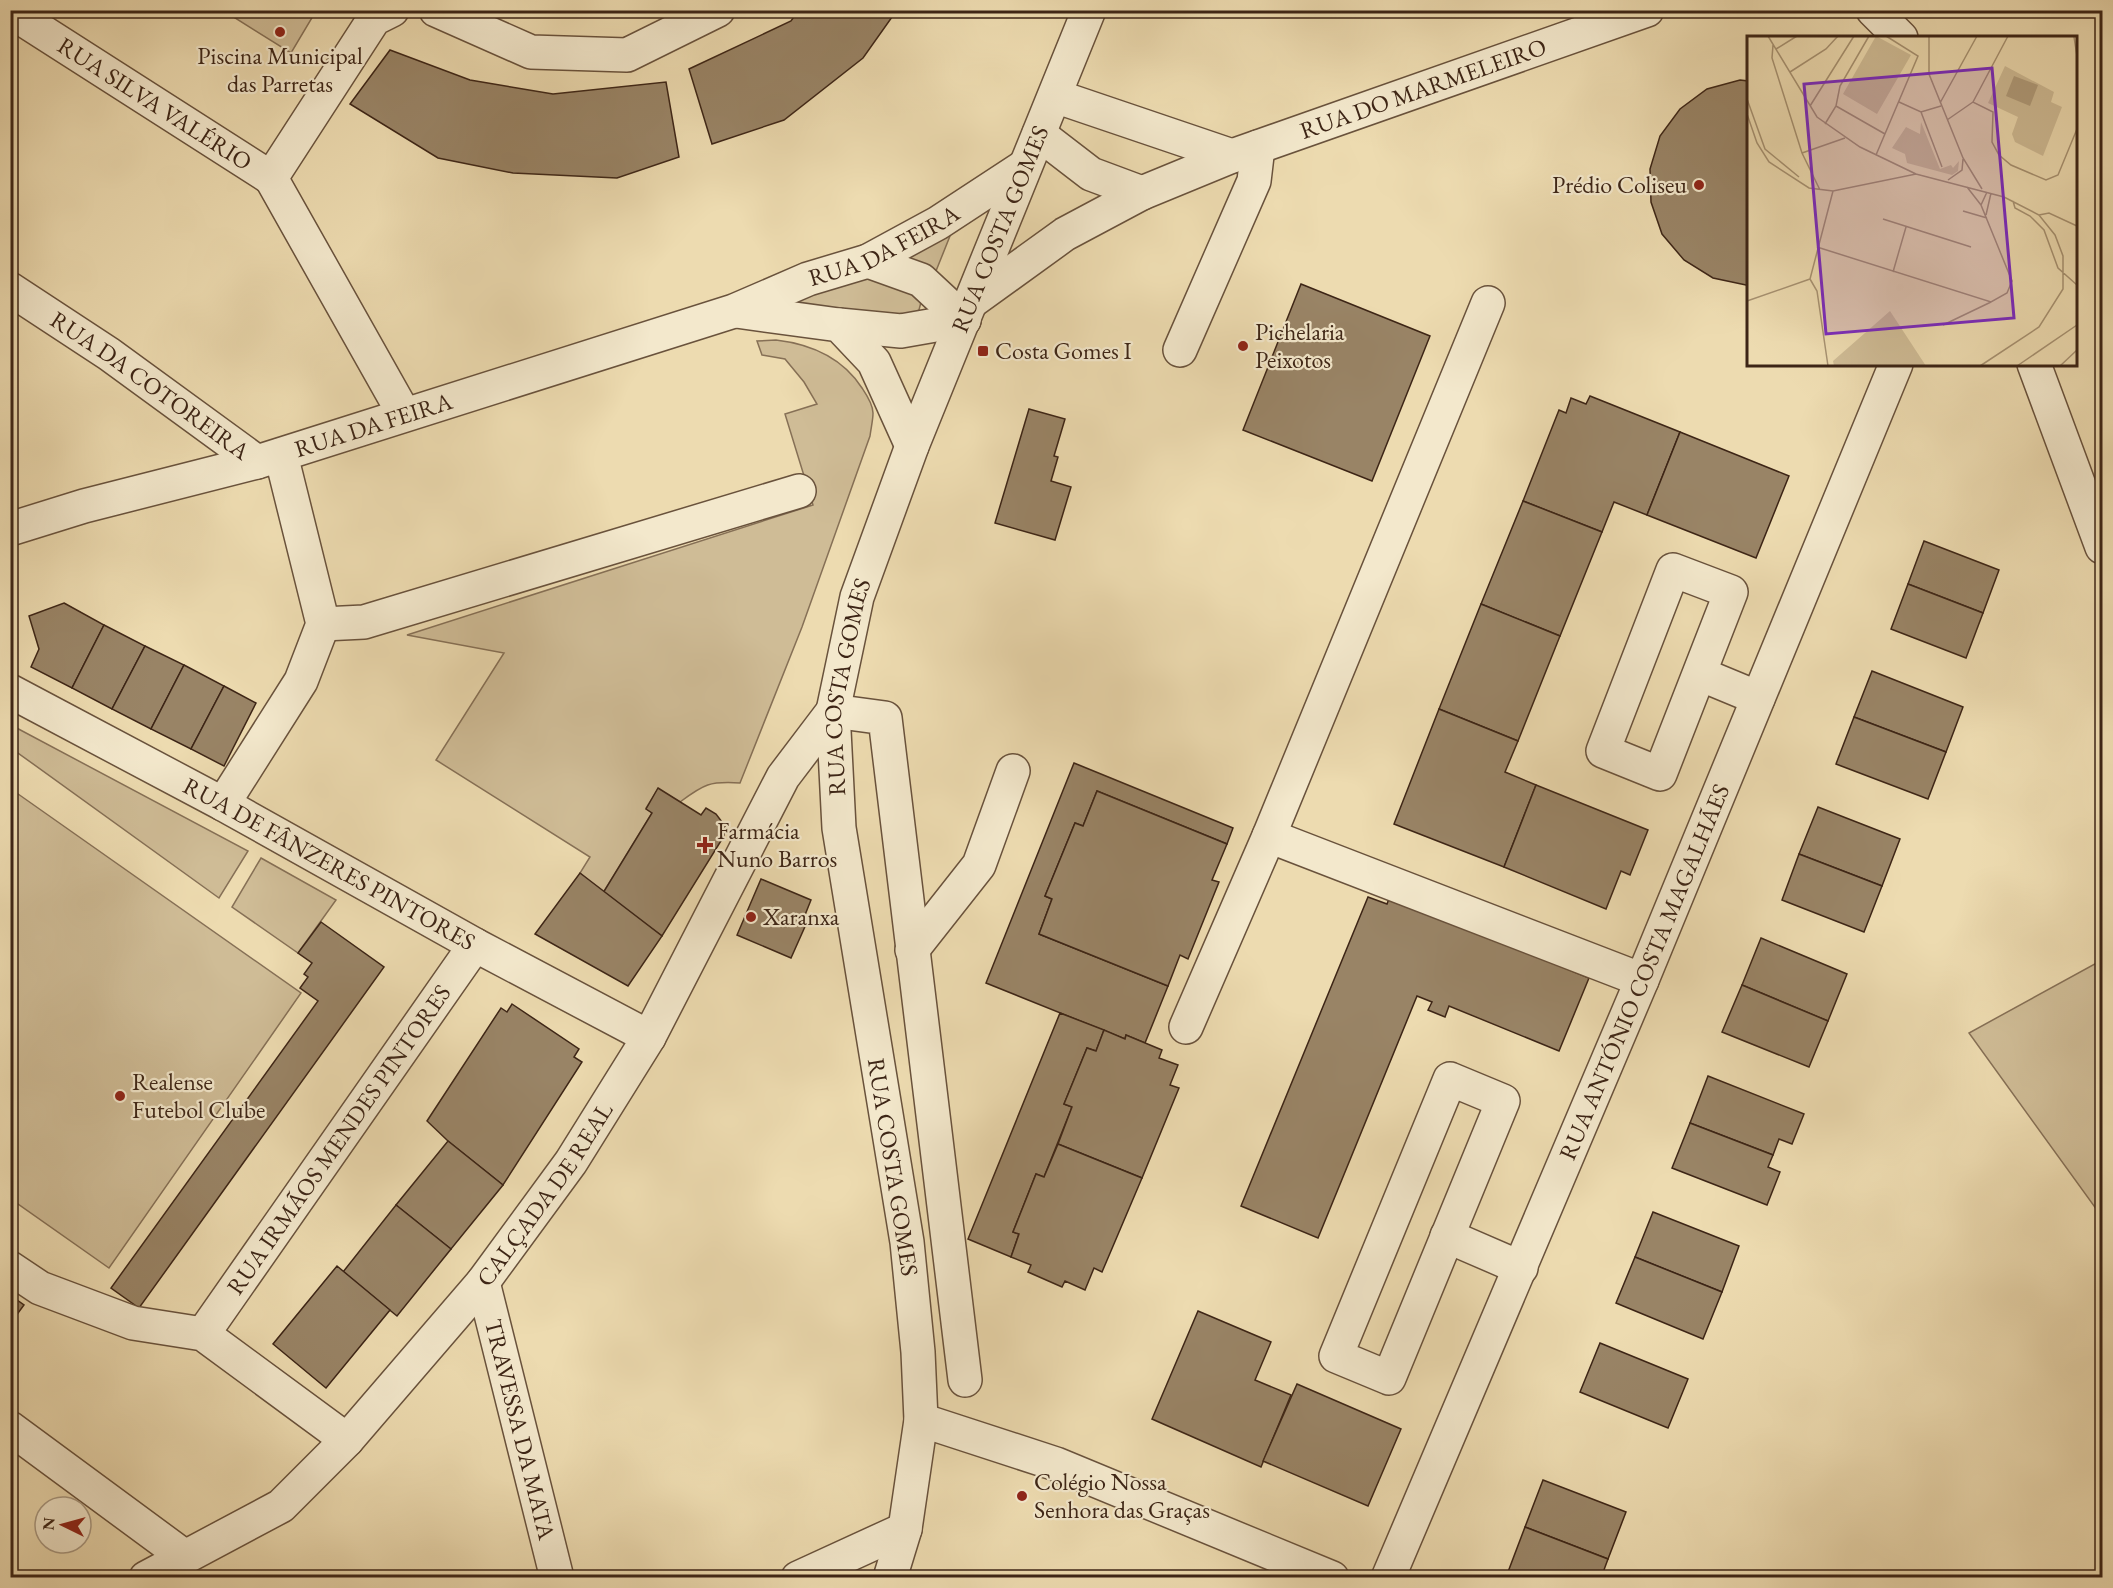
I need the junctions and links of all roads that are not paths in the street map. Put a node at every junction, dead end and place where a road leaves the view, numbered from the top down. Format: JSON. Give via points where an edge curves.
{"nodes":[{"id":1,"x":392,"y":10,"type":"edge"},
{"id":2,"x":436,"y":10,"type":"edge"},
{"id":3,"x":718,"y":10,"type":"edge"},
{"id":4,"x":1089,"y":10,"type":"edge"},
{"id":5,"x":1647,"y":10,"type":"edge"},
{"id":6,"x":1873,"y":10,"type":"edge"},
{"id":7,"x":10,"y":11,"type":"edge"},
{"id":8,"x":1899,"y":36,"type":"edge"},
{"id":9,"x":1055,"y":96,"type":"junction"},
{"id":10,"x":1039,"y":134,"type":"junction"},
{"id":11,"x":1245,"y":152,"type":"junction"},
{"id":12,"x":1025,"y":166,"type":"junction"},
{"id":13,"x":271,"y":178,"type":"junction"},
{"id":14,"x":1142,"y":193,"type":"junction"},
{"id":15,"x":868,"y":261,"type":"junction"},
{"id":16,"x":10,"y":290,"type":"edge"},
{"id":17,"x":1488,"y":303,"type":"dead end"},
{"id":18,"x":734,"y":311,"type":"junction"},
{"id":19,"x":967,"y":311,"type":"junction"},
{"id":20,"x":838,"y":325,"type":"junction"},
{"id":21,"x":1180,"y":350,"type":"dead end"},
{"id":22,"x":1895,"y":366,"type":"edge"},
{"id":23,"x":2035,"y":366,"type":"edge"},
{"id":24,"x":404,"y":414,"type":"junction"},
{"id":25,"x":912,"y":446,"type":"junction"},
{"id":26,"x":269,"y":458,"type":"junction"},
{"id":27,"x":799,"y":490,"type":"dead end"},
{"id":28,"x":10,"y":530,"type":"edge"},
{"id":29,"x":2103,"y":547,"type":"edge"},
{"id":30,"x":323,"y":624,"type":"junction"},
{"id":31,"x":1700,"y":674,"type":"junction"},
{"id":32,"x":10,"y":691,"type":"edge"},
{"id":33,"x":1758,"y":698,"type":"junction"},
{"id":34,"x":833,"y":711,"type":"junction"},
{"id":35,"x":1013,"y":771,"type":"dead end"},
{"id":36,"x":223,"y":804,"type":"junction"},
{"id":37,"x":1269,"y":836,"type":"junction"},
{"id":38,"x":475,"y":945,"type":"junction"},
{"id":39,"x":912,"y":950,"type":"junction"},
{"id":40,"x":1642,"y":980,"type":"junction"},
{"id":41,"x":1186,"y":1027,"type":"dead end"},
{"id":42,"x":649,"y":1037,"type":"junction"},
{"id":43,"x":1447,"y":1236,"type":"junction"},
{"id":44,"x":10,"y":1268,"type":"edge"},
{"id":45,"x":1521,"y":1268,"type":"junction"},
{"id":46,"x":483,"y":1282,"type":"junction"},
{"id":47,"x":203,"y":1334,"type":"junction"},
{"id":48,"x":964,"y":1380,"type":"dead end"},
{"id":49,"x":921,"y":1420,"type":"junction"},
{"id":50,"x":10,"y":1428,"type":"edge"},
{"id":51,"x":347,"y":1440,"type":"junction"},
{"id":52,"x":905,"y":1529,"type":"junction"},
{"id":53,"x":185,"y":1557,"type":"junction"},
{"id":54,"x":146,"y":1578,"type":"edge"},
{"id":55,"x":557,"y":1578,"type":"edge"},
{"id":56,"x":798,"y":1578,"type":"edge"},
{"id":57,"x":890,"y":1578,"type":"edge"},
{"id":58,"x":1332,"y":1578,"type":"edge"},
{"id":59,"x":1388,"y":1578,"type":"edge"}],
"edges":[{"from":1,"to":13,"type":"street","via":[[374,19]]},
{"from":2,"to":3,"type":"street","via":[[531,52],[627,55]]},
{"from":4,"to":9,"type":"street","name":"RUA COSTA GOMES"},
{"from":5,"to":11,"type":"street","name":"RUA DO MARMELEIRO"},
{"from":6,"to":8,"type":"street"},
{"from":7,"to":13,"type":"street","name":"RUA SILVA VALÉRIO"},
{"from":9,"to":10,"type":"street","name":"RUA COSTA GOMES"},
{"from":9,"to":11,"type":"street"},
{"from":10,"to":12,"type":"street","name":"RUA COSTA GOMES"},
{"from":10,"to":14,"type":"street","via":[[1091,174]]},
{"from":11,"to":14,"type":"street","name":"RUA DO MARMELEIRO"},
{"from":11,"to":21,"type":"street","via":[[1254,181]]},
{"from":12,"to":15,"type":"street","name":"RUA DA FEIRA","via":[[938,223]]},
{"from":12,"to":19,"type":"street","name":"RUA COSTA GOMES"},
{"from":13,"to":24,"type":"street"},
{"from":14,"to":19,"type":"street","name":"RUA DO MARMELEIRO","via":[[1065,234]]},
{"from":15,"to":18,"type":"street","name":"RUA DA FEIRA","via":[[808,279]]},
{"from":15,"to":19,"type":"street","via":[[921,280]]},
{"from":16,"to":26,"type":"street","name":"RUA DA COTOREIRA"},
{"from":17,"to":37,"type":"street"},
{"from":18,"to":20,"type":"street","name":"RUA DA FEIRA"},
{"from":18,"to":24,"type":"street","name":"RUA DA FEIRA"},
{"from":19,"to":20,"type":"street","name":"RUA DA FEIRA","via":[[901,331]]},
{"from":19,"to":25,"type":"street","name":"RUA COSTA GOMES"},
{"from":20,"to":25,"type":"street","via":[[874,363]]},
{"from":22,"to":33,"type":"street","name":"RUA ANTÓNIO COSTA MAGALHÃES"},
{"from":23,"to":29,"type":"street"},
{"from":24,"to":26,"type":"street","name":"RUA DA FEIRA"},
{"from":25,"to":34,"type":"street","name":"RUA COSTA GOMES","via":[[857,597]]},
{"from":26,"to":28,"type":"street","name":"RUA DA FEIRA","via":[[84,506]]},
{"from":26,"to":30,"type":"street"},
{"from":27,"to":30,"type":"street","via":[[364,622]]},
{"from":30,"to":36,"type":"street","via":[[301,681]]},
{"from":31,"to":31,"type":"street","via":[[1731,592],[1673,570],[1603,751],[1660,774]]},
{"from":31,"to":33,"type":"street"},
{"from":32,"to":36,"type":"street","name":"RUA DE FÂNZERES PINTORES"},
{"from":33,"to":40,"type":"street","name":"RUA ANTÓNIO COSTA MAGALHÃES"},
{"from":34,"to":39,"type":"street","via":[[885,718]]},
{"from":34,"to":42,"type":"street","name":"CALÇADA DE REAL","via":[[783,777]]},
{"from":34,"to":49,"type":"street","name":"RUA COSTA GOMES","via":[[839,828],[907,1242]]},
{"from":35,"to":39,"type":"street","via":[[979,865]]},
{"from":36,"to":38,"type":"street","name":"RUA DE FÂNZERES PINTORES"},
{"from":37,"to":40,"type":"street"},
{"from":37,"to":41,"type":"street"},
{"from":38,"to":42,"type":"street","name":"RUA DE FÂNZERES PINTORES"},
{"from":38,"to":47,"type":"street","name":"RUA IRMÃOS MENDES PINTORES"},
{"from":39,"to":48,"type":"street"},
{"from":40,"to":45,"type":"street","name":"RUA ANTÓNIO COSTA MAGALHÃES"},
{"from":42,"to":46,"type":"street","name":"CALÇADA DE REAL","via":[[571,1162]]},
{"from":43,"to":43,"type":"street","via":[[1503,1101],[1450,1079],[1336,1356],[1389,1378]]},
{"from":43,"to":45,"type":"street"},
{"from":44,"to":47,"type":"street","via":[[40,1288],[133,1323]]},
{"from":45,"to":59,"type":"street","name":"RUA ANTÓNIO COSTA MAGALHÃES"},
{"from":46,"to":51,"type":"street","name":"CALÇADA DE REAL"},
{"from":46,"to":55,"type":"street","name":"TRAVESSA DA MATA"},
{"from":47,"to":51,"type":"street"},
{"from":49,"to":52,"type":"street","name":"RUA COSTA GOMES"},
{"from":49,"to":58,"type":"street","via":[[1056,1464]]},
{"from":50,"to":53,"type":"street"},
{"from":51,"to":53,"type":"street","name":"CALÇADA DE REAL","via":[[281,1506]]},
{"from":52,"to":56,"type":"street"},
{"from":52,"to":57,"type":"street","name":"RUA COSTA GOMES"},
{"from":53,"to":54,"type":"street","name":"CALÇADA DE REAL"}]}
